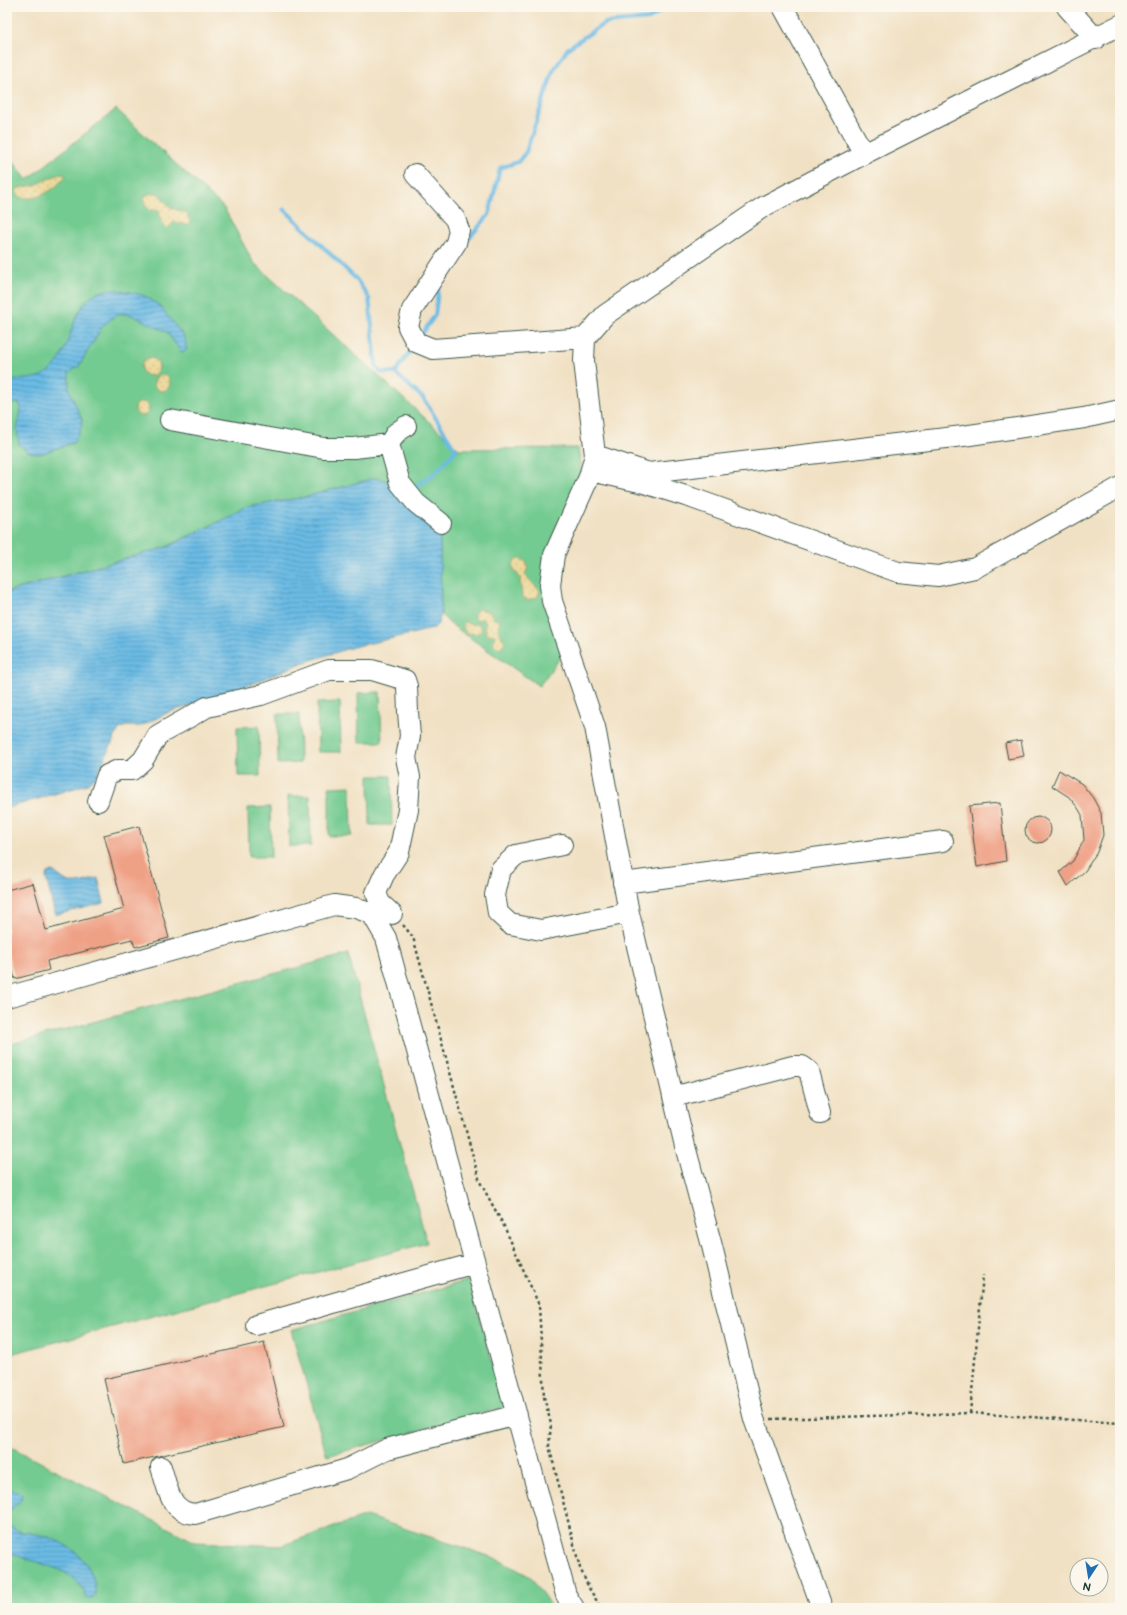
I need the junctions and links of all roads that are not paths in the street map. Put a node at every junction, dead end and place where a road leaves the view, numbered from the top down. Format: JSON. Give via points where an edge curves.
{"nodes":[{"id":1,"x":783,"y":7,"type":"edge"},
{"id":2,"x":1067,"y":7,"type":"edge"},
{"id":3,"x":1120,"y":26,"type":"edge"},
{"id":4,"x":1096,"y":39,"type":"junction"},
{"id":5,"x":864,"y":154,"type":"junction"},
{"id":6,"x":415,"y":174,"type":"dead end"},
{"id":7,"x":585,"y":338,"type":"junction"},
{"id":8,"x":1120,"y":410,"type":"edge"},
{"id":9,"x":170,"y":420,"type":"dead end"},
{"id":10,"x":406,"y":426,"type":"dead end"},
{"id":11,"x":389,"y":444,"type":"junction"},
{"id":12,"x":593,"y":463,"type":"junction"},
{"id":13,"x":694,"y":468,"type":"junction"},
{"id":14,"x":646,"y":478,"type":"junction"},
{"id":15,"x":1120,"y":487,"type":"edge"},
{"id":16,"x":692,"y":498,"type":"junction"},
{"id":17,"x":441,"y":523,"type":"dead end"},
{"id":18,"x":98,"y":801,"type":"dead end"},
{"id":19,"x":943,"y":841,"type":"dead end"},
{"id":20,"x":562,"y":844,"type":"dead end"},
{"id":21,"x":623,"y":883,"type":"junction"},
{"id":22,"x":629,"y":913,"type":"junction"},
{"id":23,"x":392,"y":914,"type":"road end"},
{"id":24,"x":7,"y":997,"type":"edge"},
{"id":25,"x":673,"y":1097,"type":"junction"},
{"id":26,"x":820,"y":1113,"type":"dead end"},
{"id":27,"x":475,"y":1263,"type":"junction"},
{"id":28,"x":256,"y":1325,"type":"dead end"},
{"id":29,"x":517,"y":1415,"type":"junction"},
{"id":30,"x":161,"y":1468,"type":"dead end"},
{"id":31,"x":574,"y":1608,"type":"edge"},
{"id":32,"x":822,"y":1608,"type":"edge"}],
"edges":[{"from":1,"to":5,"type":"street"},
{"from":2,"to":4,"type":"street"},
{"from":3,"to":4,"type":"street"},
{"from":4,"to":5,"type":"street"},
{"from":5,"to":7,"type":"street","via":[[763,207],[605,315]]},
{"from":6,"to":7,"type":"street","via":[[455,219],[459,230],[456,243],[412,310],[408,328],[416,342],[434,349]]},
{"from":7,"to":12,"type":"street","via":[[584,361]]},
{"from":8,"to":13,"type":"street","via":[[1084,418],[963,436]]},
{"from":9,"to":11,"type":"street","via":[[324,448]]},
{"from":10,"to":11,"type":"street","via":[[396,433]]},
{"from":11,"to":17,"type":"street","via":[[400,483],[416,503]]},
{"from":12,"to":14,"type":"street"},
{"from":12,"to":21,"type":"street","via":[[554,555],[550,585],[552,601],[595,727]]},
{"from":13,"to":14,"type":"street"},
{"from":13,"to":16,"type":"street"},
{"from":14,"to":16,"type":"street"},
{"from":15,"to":16,"type":"street","via":[[975,568],[938,576],[898,572]]},
{"from":18,"to":23,"type":"street","via":[[107,775],[118,770],[132,770],[143,760],[158,735],[207,707],[261,695],[329,670],[372,670],[398,677],[405,680],[408,686],[408,810],[399,852],[376,893],[380,903]]},
{"from":19,"to":21,"type":"street"},
{"from":20,"to":22,"type":"street","via":[[516,856],[501,868],[495,895],[498,912],[510,924],[541,930]]},
{"from":21,"to":22,"type":"street"},
{"from":22,"to":25,"type":"street"},
{"from":24,"to":27,"type":"street","via":[[334,905],[356,908],[372,914],[386,938]]},
{"from":25,"to":26,"type":"street","via":[[793,1066],[802,1066],[809,1071]]},
{"from":25,"to":32,"type":"street","via":[[754,1419]]},
{"from":27,"to":28,"type":"street"},
{"from":27,"to":29,"type":"street"},
{"from":29,"to":30,"type":"street","via":[[387,1449],[347,1469],[195,1514],[185,1513],[173,1504]]},
{"from":29,"to":31,"type":"street","via":[[566,1595]]}]}
